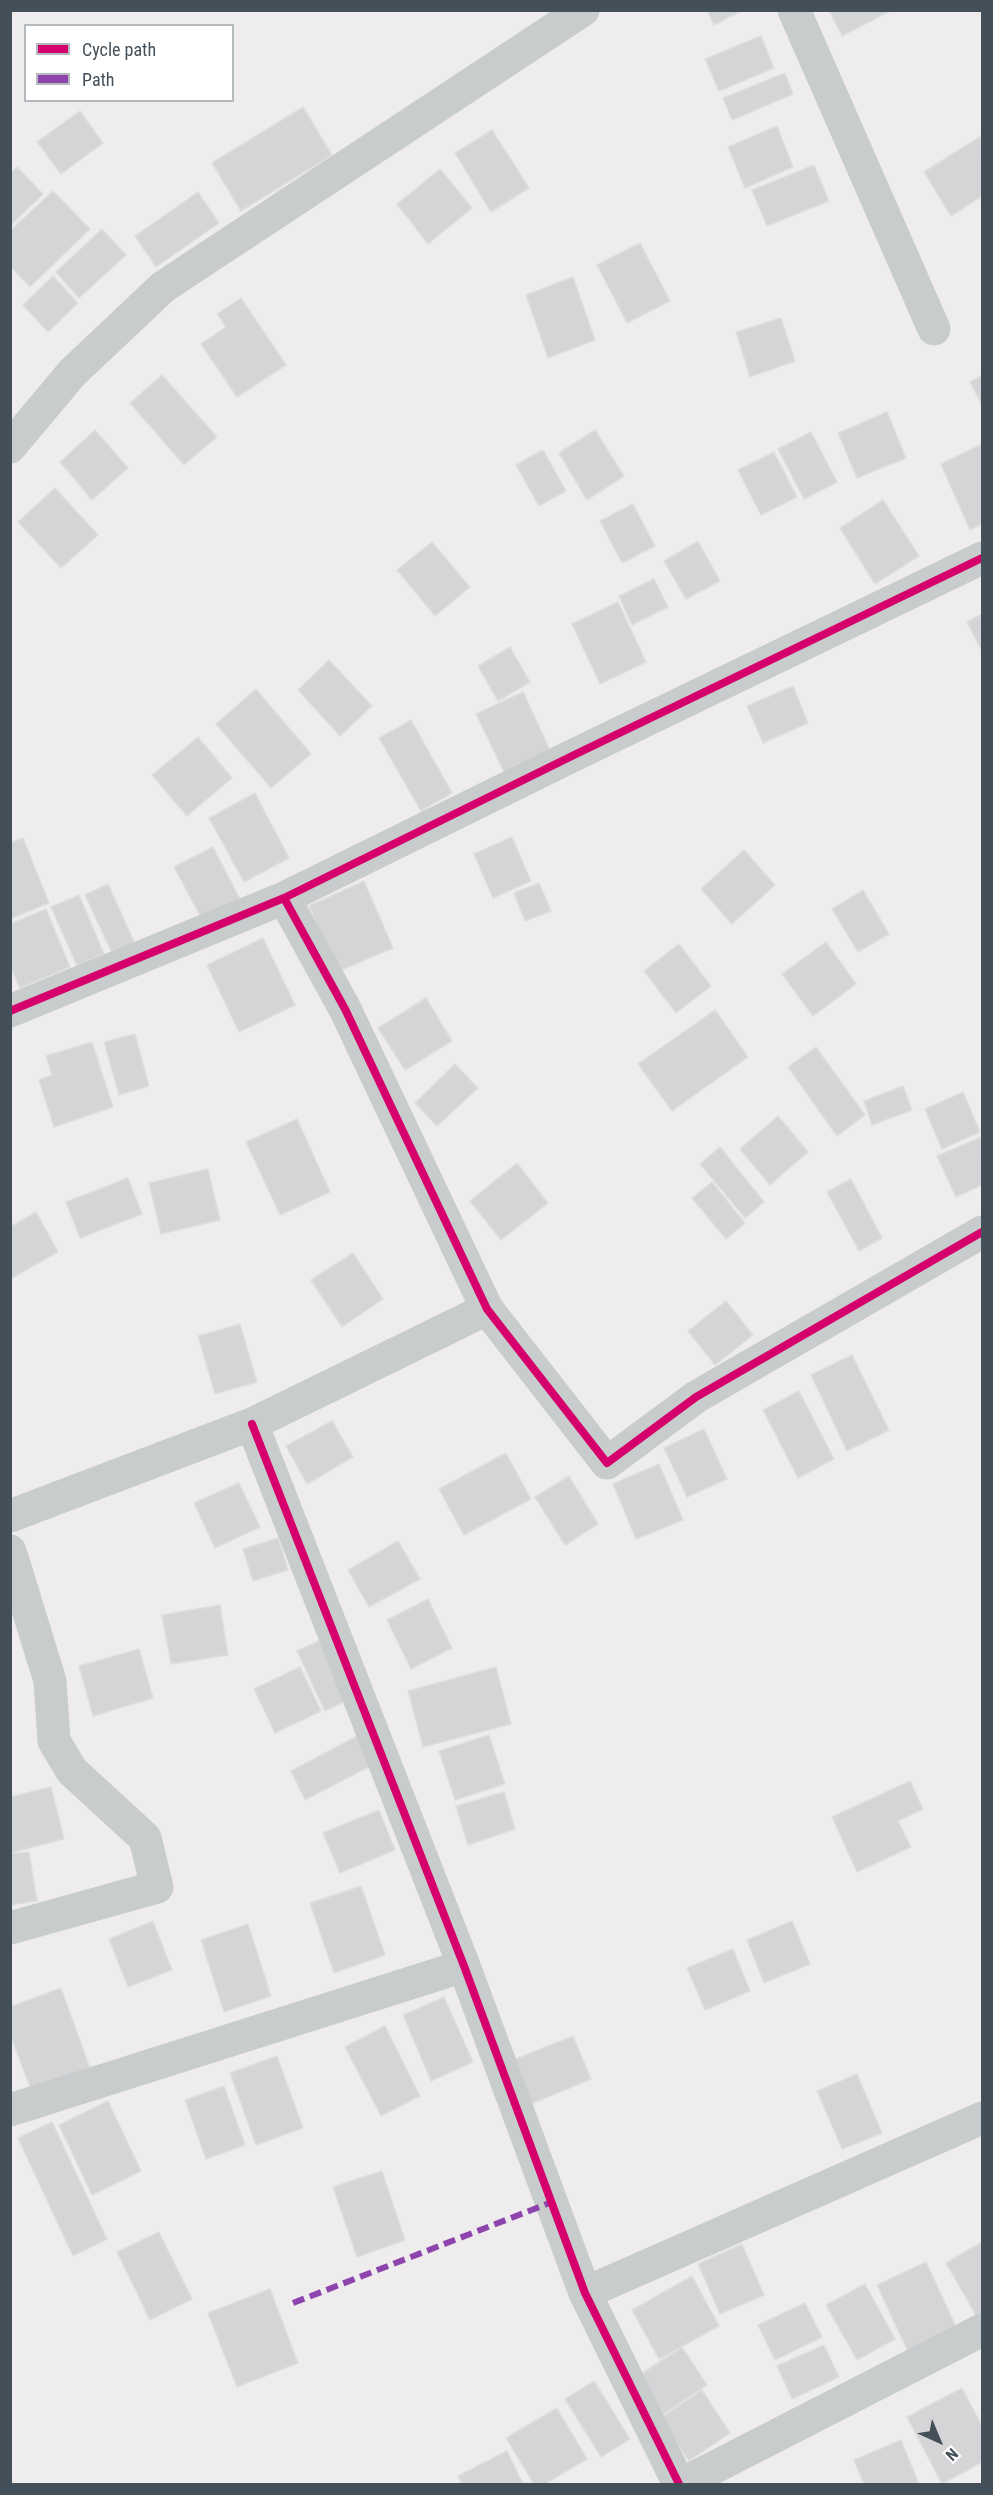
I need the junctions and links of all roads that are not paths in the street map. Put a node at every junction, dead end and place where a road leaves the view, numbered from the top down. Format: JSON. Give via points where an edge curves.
{"nodes":[{"id":1,"x":583,"y":10,"type":"edge"},
{"id":2,"x":794,"y":10,"type":"edge"},
{"id":3,"x":934,"y":329,"type":"dead end"},
{"id":4,"x":10,"y":447,"type":"edge"},
{"id":5,"x":982,"y":558,"type":"edge"},
{"id":6,"x":284,"y":898,"type":"junction"},
{"id":7,"x":10,"y":1011,"type":"edge"},
{"id":8,"x":982,"y":1232,"type":"edge"},
{"id":9,"x":487,"y":1309,"type":"junction"},
{"id":10,"x":252,"y":1424,"type":"junction"},
{"id":11,"x":10,"y":1516,"type":"edge"},
{"id":12,"x":10,"y":1551,"type":"edge"},
{"id":13,"x":10,"y":1928,"type":"edge"},
{"id":14,"x":464,"y":1966,"type":"junction"},
{"id":15,"x":10,"y":2110,"type":"edge"},
{"id":16,"x":982,"y":2118,"type":"edge"},
{"id":17,"x":585,"y":2293,"type":"junction"},
{"id":18,"x":982,"y":2330,"type":"edge"},
{"id":19,"x":680,"y":2484,"type":"edge"}],
"edges":[{"from":1,"to":4,"type":"street","via":[[163,288],[72,373]]},
{"from":2,"to":3,"type":"street"},
{"from":5,"to":6,"type":"street"},
{"from":6,"to":7,"type":"street"},
{"from":6,"to":9,"type":"street","via":[[345,1009]]},
{"from":8,"to":9,"type":"street","via":[[696,1397],[607,1463]]},
{"from":9,"to":10,"type":"street"},
{"from":10,"to":11,"type":"street"},
{"from":10,"to":14,"type":"street"},
{"from":12,"to":13,"type":"street","via":[[50,1681],[54,1741],[72,1772],[145,1838],[158,1887]]},
{"from":14,"to":15,"type":"street"},
{"from":14,"to":17,"type":"street"},
{"from":16,"to":17,"type":"street"},
{"from":17,"to":19,"type":"street"},
{"from":18,"to":19,"type":"street"}]}
